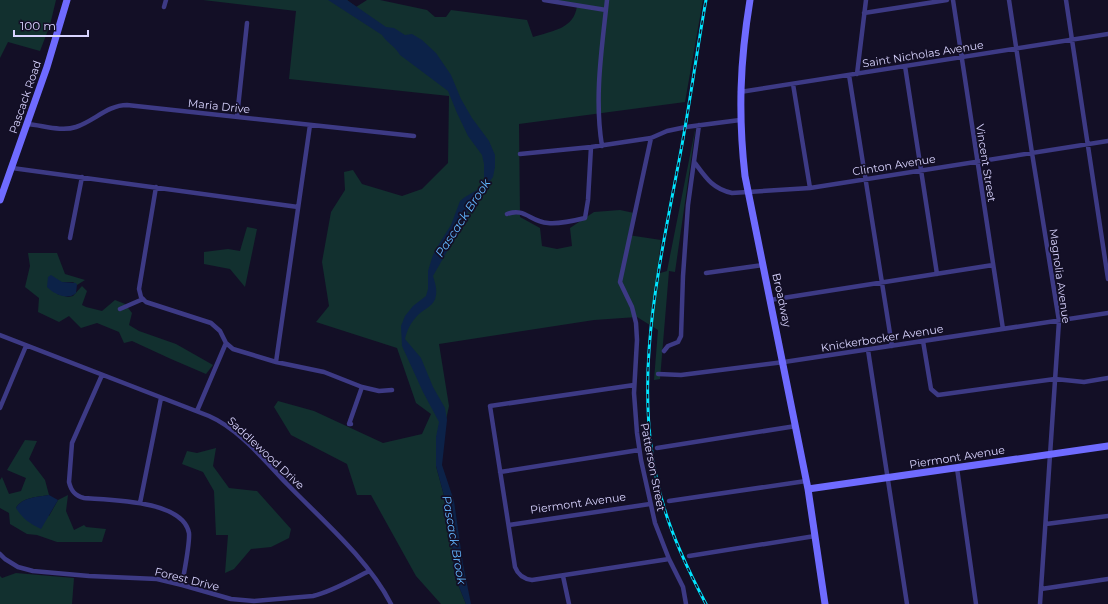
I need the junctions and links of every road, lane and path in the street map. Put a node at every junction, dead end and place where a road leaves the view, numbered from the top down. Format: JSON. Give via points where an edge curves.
{"nodes":[{"id":1,"x":67,"y":0,"type":"edge"},
{"id":2,"x":166,"y":0,"type":"edge"},
{"id":3,"x":544,"y":0,"type":"edge"},
{"id":4,"x":607,"y":0,"type":"edge"},
{"id":5,"x":750,"y":0,"type":"edge"},
{"id":6,"x":866,"y":0,"type":"edge"},
{"id":7,"x":947,"y":0,"type":"edge"},
{"id":8,"x":953,"y":0,"type":"edge"},
{"id":9,"x":1009,"y":0,"type":"edge"},
{"id":10,"x":1066,"y":0,"type":"edge"},
{"id":11,"x":164,"y":7,"type":"dead end"},
{"id":12,"x":606,"y":10,"type":"junction"},
{"id":13,"x":864,"y":13,"type":"junction"},
{"id":14,"x":247,"y":23,"type":"dead end"},
{"id":15,"x":1108,"y":34,"type":"edge"},
{"id":16,"x":1072,"y":40,"type":"junction"},
{"id":17,"x":1016,"y":48,"type":"junction"},
{"id":18,"x":961,"y":57,"type":"junction"},
{"id":19,"x":905,"y":66,"type":"junction"},
{"id":20,"x":857,"y":74,"type":"junction"},
{"id":21,"x":849,"y":75,"type":"junction"},
{"id":22,"x":794,"y":84,"type":"junction"},
{"id":23,"x":740,"y":92,"type":"junction"},
{"id":24,"x":237,"y":117,"type":"junction"},
{"id":25,"x":740,"y":120,"type":"junction"},
{"id":26,"x":27,"y":124,"type":"junction"},
{"id":27,"x":310,"y":125,"type":"junction"},
{"id":28,"x":699,"y":125,"type":"junction"},
{"id":29,"x":414,"y":136,"type":"dead end"},
{"id":30,"x":651,"y":138,"type":"junction"},
{"id":31,"x":1108,"y":141,"type":"edge"},
{"id":32,"x":1088,"y":144,"type":"junction"},
{"id":33,"x":602,"y":146,"type":"junction"},
{"id":34,"x":591,"y":147,"type":"junction"},
{"id":35,"x":1032,"y":153,"type":"junction"},
{"id":36,"x":520,"y":154,"type":"dead end"},
{"id":37,"x":977,"y":162,"type":"junction"},
{"id":38,"x":695,"y":164,"type":"junction"},
{"id":39,"x":12,"y":168,"type":"junction"},
{"id":40,"x":921,"y":170,"type":"junction"},
{"id":41,"x":82,"y":177,"type":"junction"},
{"id":42,"x":866,"y":179,"type":"junction"},
{"id":43,"x":156,"y":188,"type":"junction"},
{"id":44,"x":810,"y":188,"type":"junction"},
{"id":45,"x":747,"y":192,"type":"junction"},
{"id":46,"x":0,"y":200,"type":"edge"},
{"id":47,"x":298,"y":207,"type":"junction"},
{"id":48,"x":507,"y":214,"type":"dead end"},
{"id":49,"x":70,"y":238,"type":"dead end"},
{"id":50,"x":763,"y":265,"type":"junction"},
{"id":51,"x":993,"y":265,"type":"junction"},
{"id":52,"x":706,"y":273,"type":"dead end"},
{"id":53,"x":937,"y":274,"type":"junction"},
{"id":54,"x":1108,"y":279,"type":"edge"},
{"id":55,"x":882,"y":283,"type":"junction"},
{"id":56,"x":143,"y":299,"type":"junction"},
{"id":57,"x":770,"y":300,"type":"junction"},
{"id":58,"x":120,"y":309,"type":"dead end"},
{"id":59,"x":1108,"y":313,"type":"edge"},
{"id":60,"x":1059,"y":321,"type":"junction"},
{"id":61,"x":1003,"y":329,"type":"junction"},
{"id":62,"x":0,"y":335,"type":"edge"},
{"id":63,"x":923,"y":341,"type":"junction"},
{"id":64,"x":226,"y":343,"type":"junction"},
{"id":65,"x":26,"y":346,"type":"junction"},
{"id":66,"x":892,"y":346,"type":"junction"},
{"id":67,"x":868,"y":350,"type":"junction"},
{"id":68,"x":664,"y":351,"type":"dead end"},
{"id":69,"x":276,"y":362,"type":"junction"},
{"id":70,"x":784,"y":362,"type":"junction"},
{"id":71,"x":658,"y":374,"type":"dead end"},
{"id":72,"x":102,"y":375,"type":"junction"},
{"id":73,"x":1108,"y":378,"type":"edge"},
{"id":74,"x":1055,"y":379,"type":"junction"},
{"id":75,"x":634,"y":385,"type":"junction"},
{"id":76,"x":362,"y":387,"type":"junction"},
{"id":77,"x":392,"y":390,"type":"dead end"},
{"id":78,"x":161,"y":398,"type":"junction"},
{"id":79,"x":0,"y":408,"type":"edge"},
{"id":80,"x":197,"y":411,"type":"junction"},
{"id":81,"x":351,"y":424,"type":"dead end"},
{"id":82,"x":796,"y":426,"type":"junction"},
{"id":83,"x":1108,"y":446,"type":"edge"},
{"id":84,"x":657,"y":448,"type":"dead end"},
{"id":85,"x":639,"y":450,"type":"junction"},
{"id":86,"x":1050,"y":454,"type":"junction"},
{"id":87,"x":957,"y":468,"type":"junction"},
{"id":88,"x":500,"y":472,"type":"junction"},
{"id":89,"x":887,"y":478,"type":"junction"},
{"id":90,"x":806,"y":481,"type":"junction"},
{"id":91,"x":808,"y":489,"type":"junction"},
{"id":92,"x":669,"y":500,"type":"dead end"},
{"id":93,"x":140,"y":503,"type":"junction"},
{"id":94,"x":650,"y":504,"type":"junction"},
{"id":95,"x":1108,"y":516,"type":"edge"},
{"id":96,"x":1046,"y":524,"type":"junction"},
{"id":97,"x":509,"y":525,"type":"junction"},
{"id":98,"x":815,"y":536,"type":"junction"},
{"id":99,"x":0,"y":554,"type":"edge"},
{"id":100,"x":689,"y":556,"type":"dead end"},
{"id":101,"x":669,"y":560,"type":"junction"},
{"id":102,"x":369,"y":571,"type":"junction"},
{"id":103,"x":563,"y":576,"type":"junction"},
{"id":104,"x":1108,"y":579,"type":"edge"},
{"id":105,"x":182,"y":585,"type":"junction"},
{"id":106,"x":1041,"y":589,"type":"junction"},
{"id":107,"x":243,"y":602,"type":"edge"},
{"id":108,"x":391,"y":604,"type":"edge"},
{"id":109,"x":569,"y":604,"type":"edge"},
{"id":110,"x":686,"y":604,"type":"edge"},
{"id":111,"x":825,"y":604,"type":"edge"},
{"id":112,"x":907,"y":604,"type":"edge"},
{"id":113,"x":976,"y":604,"type":"edge"},
{"id":114,"x":1040,"y":604,"type":"edge"}],
"edges":[{"from":1,"to":26,"type":"street","name":"Pascack Road"},
{"from":2,"to":11,"type":"street"},
{"from":3,"to":12,"type":"street"},
{"from":4,"to":12,"type":"street"},
{"from":5,"to":23,"type":"street","name":"Broadway","via":[[743,43]]},
{"from":6,"to":13,"type":"street"},
{"from":7,"to":13,"type":"street"},
{"from":8,"to":18,"type":"street","name":"Vincent Street"},
{"from":9,"to":17,"type":"street","name":"Magnolia Avenue"},
{"from":10,"to":16,"type":"street"},
{"from":12,"to":33,"type":"street","via":[[598,98]]},
{"from":13,"to":20,"type":"street"},
{"from":14,"to":24,"type":"street"},
{"from":15,"to":16,"type":"street","name":"Saint Nicholas Avenue"},
{"from":16,"to":17,"type":"street","name":"Saint Nicholas Avenue"},
{"from":16,"to":32,"type":"street"},
{"from":17,"to":18,"type":"street","name":"Saint Nicholas Avenue"},
{"from":17,"to":35,"type":"street","name":"Magnolia Avenue"},
{"from":18,"to":19,"type":"street","name":"Saint Nicholas Avenue"},
{"from":18,"to":37,"type":"street","name":"Vincent Street"},
{"from":19,"to":20,"type":"street","name":"Saint Nicholas Avenue"},
{"from":19,"to":40,"type":"street"},
{"from":20,"to":21,"type":"street","name":"Saint Nicholas Avenue"},
{"from":21,"to":22,"type":"street","name":"Saint Nicholas Avenue"},
{"from":21,"to":42,"type":"street"},
{"from":22,"to":23,"type":"street","name":"Saint Nicholas Avenue"},
{"from":22,"to":44,"type":"street"},
{"from":23,"to":25,"type":"street","name":"Broadway"},
{"from":24,"to":26,"type":"street","name":"Maria Drive","via":[[124,105],[70,128]]},
{"from":24,"to":27,"type":"street","name":"Maria Drive"},
{"from":25,"to":28,"type":"street"},
{"from":25,"to":45,"type":"street","name":"Broadway"},
{"from":26,"to":39,"type":"street","name":"Pascack Road"},
{"from":27,"to":29,"type":"street","name":"Maria Drive"},
{"from":27,"to":47,"type":"street"},
{"from":28,"to":30,"type":"street","via":[[667,131]]},
{"from":28,"to":38,"type":"street"},
{"from":30,"to":33,"type":"street"},
{"from":30,"to":75,"type":"street","name":"Patterson Street","via":[[620,282],[632,307],[636,323]]},
{"from":31,"to":32,"type":"street","name":"Clinton Avenue"},
{"from":32,"to":35,"type":"street","name":"Clinton Avenue"},
{"from":32,"to":54,"type":"street"},
{"from":33,"to":34,"type":"street"},
{"from":34,"to":36,"type":"street"},
{"from":34,"to":48,"type":"street","via":[[585,218],[549,223],[539,222],[521,212]]},
{"from":35,"to":37,"type":"street","name":"Clinton Avenue"},
{"from":35,"to":60,"type":"street","name":"Magnolia Avenue"},
{"from":37,"to":40,"type":"street","name":"Clinton Avenue"},
{"from":37,"to":51,"type":"street","name":"Vincent Street"},
{"from":38,"to":45,"type":"street","name":"Clinton Avenue","via":[[720,190],[732,194]]},
{"from":38,"to":68,"type":"street","via":[[688,205],[681,336],[678,342],[668,346]]},
{"from":39,"to":41,"type":"street"},
{"from":39,"to":46,"type":"street","name":"Pascack Road"},
{"from":40,"to":42,"type":"street","name":"Clinton Avenue"},
{"from":40,"to":53,"type":"street"},
{"from":41,"to":43,"type":"street"},
{"from":41,"to":49,"type":"street"},
{"from":42,"to":44,"type":"street","name":"Clinton Avenue"},
{"from":42,"to":55,"type":"street"},
{"from":43,"to":47,"type":"street"},
{"from":43,"to":56,"type":"street","via":[[139,289]]},
{"from":44,"to":45,"type":"street","name":"Clinton Avenue"},
{"from":45,"to":50,"type":"street","name":"Broadway"},
{"from":47,"to":69,"type":"street"},
{"from":50,"to":52,"type":"street"},
{"from":50,"to":57,"type":"street","name":"Broadway"},
{"from":51,"to":53,"type":"street"},
{"from":51,"to":61,"type":"street","name":"Vincent Street"},
{"from":53,"to":55,"type":"street"},
{"from":55,"to":57,"type":"street"},
{"from":55,"to":66,"type":"street"},
{"from":56,"to":58,"type":"street"},
{"from":56,"to":64,"type":"street","via":[[211,323],[220,331]]},
{"from":57,"to":70,"type":"street","name":"Broadway"},
{"from":59,"to":60,"type":"street","name":"Knickerbocker Avenue"},
{"from":60,"to":61,"type":"street","name":"Knickerbocker Avenue"},
{"from":60,"to":74,"type":"street","name":"Magnolia Avenue"},
{"from":61,"to":63,"type":"street","name":"Knickerbocker Avenue"},
{"from":62,"to":65,"type":"street","name":"Saddlewood Drive"},
{"from":63,"to":66,"type":"street","name":"Knickerbocker Avenue"},
{"from":63,"to":74,"type":"street","via":[[931,389],[938,395]]},
{"from":64,"to":69,"type":"street","via":[[233,349]]},
{"from":64,"to":80,"type":"street"},
{"from":65,"to":72,"type":"street","name":"Saddlewood Drive"},
{"from":65,"to":79,"type":"street"},
{"from":66,"to":67,"type":"street","name":"Knickerbocker Avenue"},
{"from":67,"to":70,"type":"street","name":"Knickerbocker Avenue"},
{"from":67,"to":89,"type":"street"},
{"from":69,"to":76,"type":"street","via":[[324,372]]},
{"from":70,"to":71,"type":"street","name":"Knickerbocker Avenue","via":[[682,375]]},
{"from":70,"to":82,"type":"street","name":"Broadway"},
{"from":72,"to":78,"type":"street","name":"Saddlewood Drive"},
{"from":72,"to":93,"type":"street","via":[[72,443],[69,482],[72,492],[79,497]]},
{"from":73,"to":74,"type":"street","via":[[1084,382]]},
{"from":74,"to":86,"type":"street","name":"Magnolia Avenue"},
{"from":75,"to":85,"type":"street","name":"Patterson Street"},
{"from":75,"to":88,"type":"street","via":[[490,406]]},
{"from":76,"to":77,"type":"street","via":[[379,391]]},
{"from":76,"to":81,"type":"street"},
{"from":78,"to":80,"type":"street","name":"Saddlewood Drive"},
{"from":78,"to":93,"type":"street"},
{"from":80,"to":102,"type":"street","name":"Saddlewood Drive","via":[[219,420],[238,435]]},
{"from":82,"to":84,"type":"street"},
{"from":82,"to":90,"type":"street","name":"Broadway"},
{"from":83,"to":86,"type":"street","name":"Piermont Avenue"},
{"from":85,"to":88,"type":"street"},
{"from":85,"to":94,"type":"street","name":"Patterson Street"},
{"from":86,"to":87,"type":"street","name":"Piermont Avenue"},
{"from":86,"to":96,"type":"street","name":"Magnolia Avenue"},
{"from":87,"to":89,"type":"street","name":"Piermont Avenue"},
{"from":87,"to":113,"type":"street"},
{"from":88,"to":97,"type":"street"},
{"from":89,"to":91,"type":"street","name":"Piermont Avenue"},
{"from":89,"to":112,"type":"street"},
{"from":90,"to":91,"type":"street","name":"Broadway"},
{"from":90,"to":92,"type":"street"},
{"from":91,"to":98,"type":"street","name":"Broadway"},
{"from":93,"to":105,"type":"street","via":[[174,513],[187,526],[189,537]]},
{"from":94,"to":97,"type":"street","name":"Piermont Avenue"},
{"from":94,"to":101,"type":"street","name":"Patterson Street"},
{"from":95,"to":96,"type":"street"},
{"from":96,"to":106,"type":"street","name":"Magnolia Avenue"},
{"from":97,"to":103,"type":"street","via":[[515,567],[520,575],[528,580]]},
{"from":98,"to":100,"type":"street"},
{"from":98,"to":111,"type":"street","name":"Broadway"},
{"from":99,"to":105,"type":"street","name":"Forest Drive","via":[[25,570],[157,579]]},
{"from":101,"to":103,"type":"street"},
{"from":101,"to":110,"type":"street","name":"Patterson Street","via":[[683,587]]},
{"from":102,"to":107,"type":"street","name":"Forest Drive","via":[[317,595]]},
{"from":102,"to":108,"type":"street","name":"Saddlewood Drive"},
{"from":103,"to":109,"type":"street"},
{"from":104,"to":106,"type":"street"},
{"from":105,"to":107,"type":"street","name":"Forest Drive"},
{"from":106,"to":114,"type":"street","name":"Magnolia Avenue"}]}
